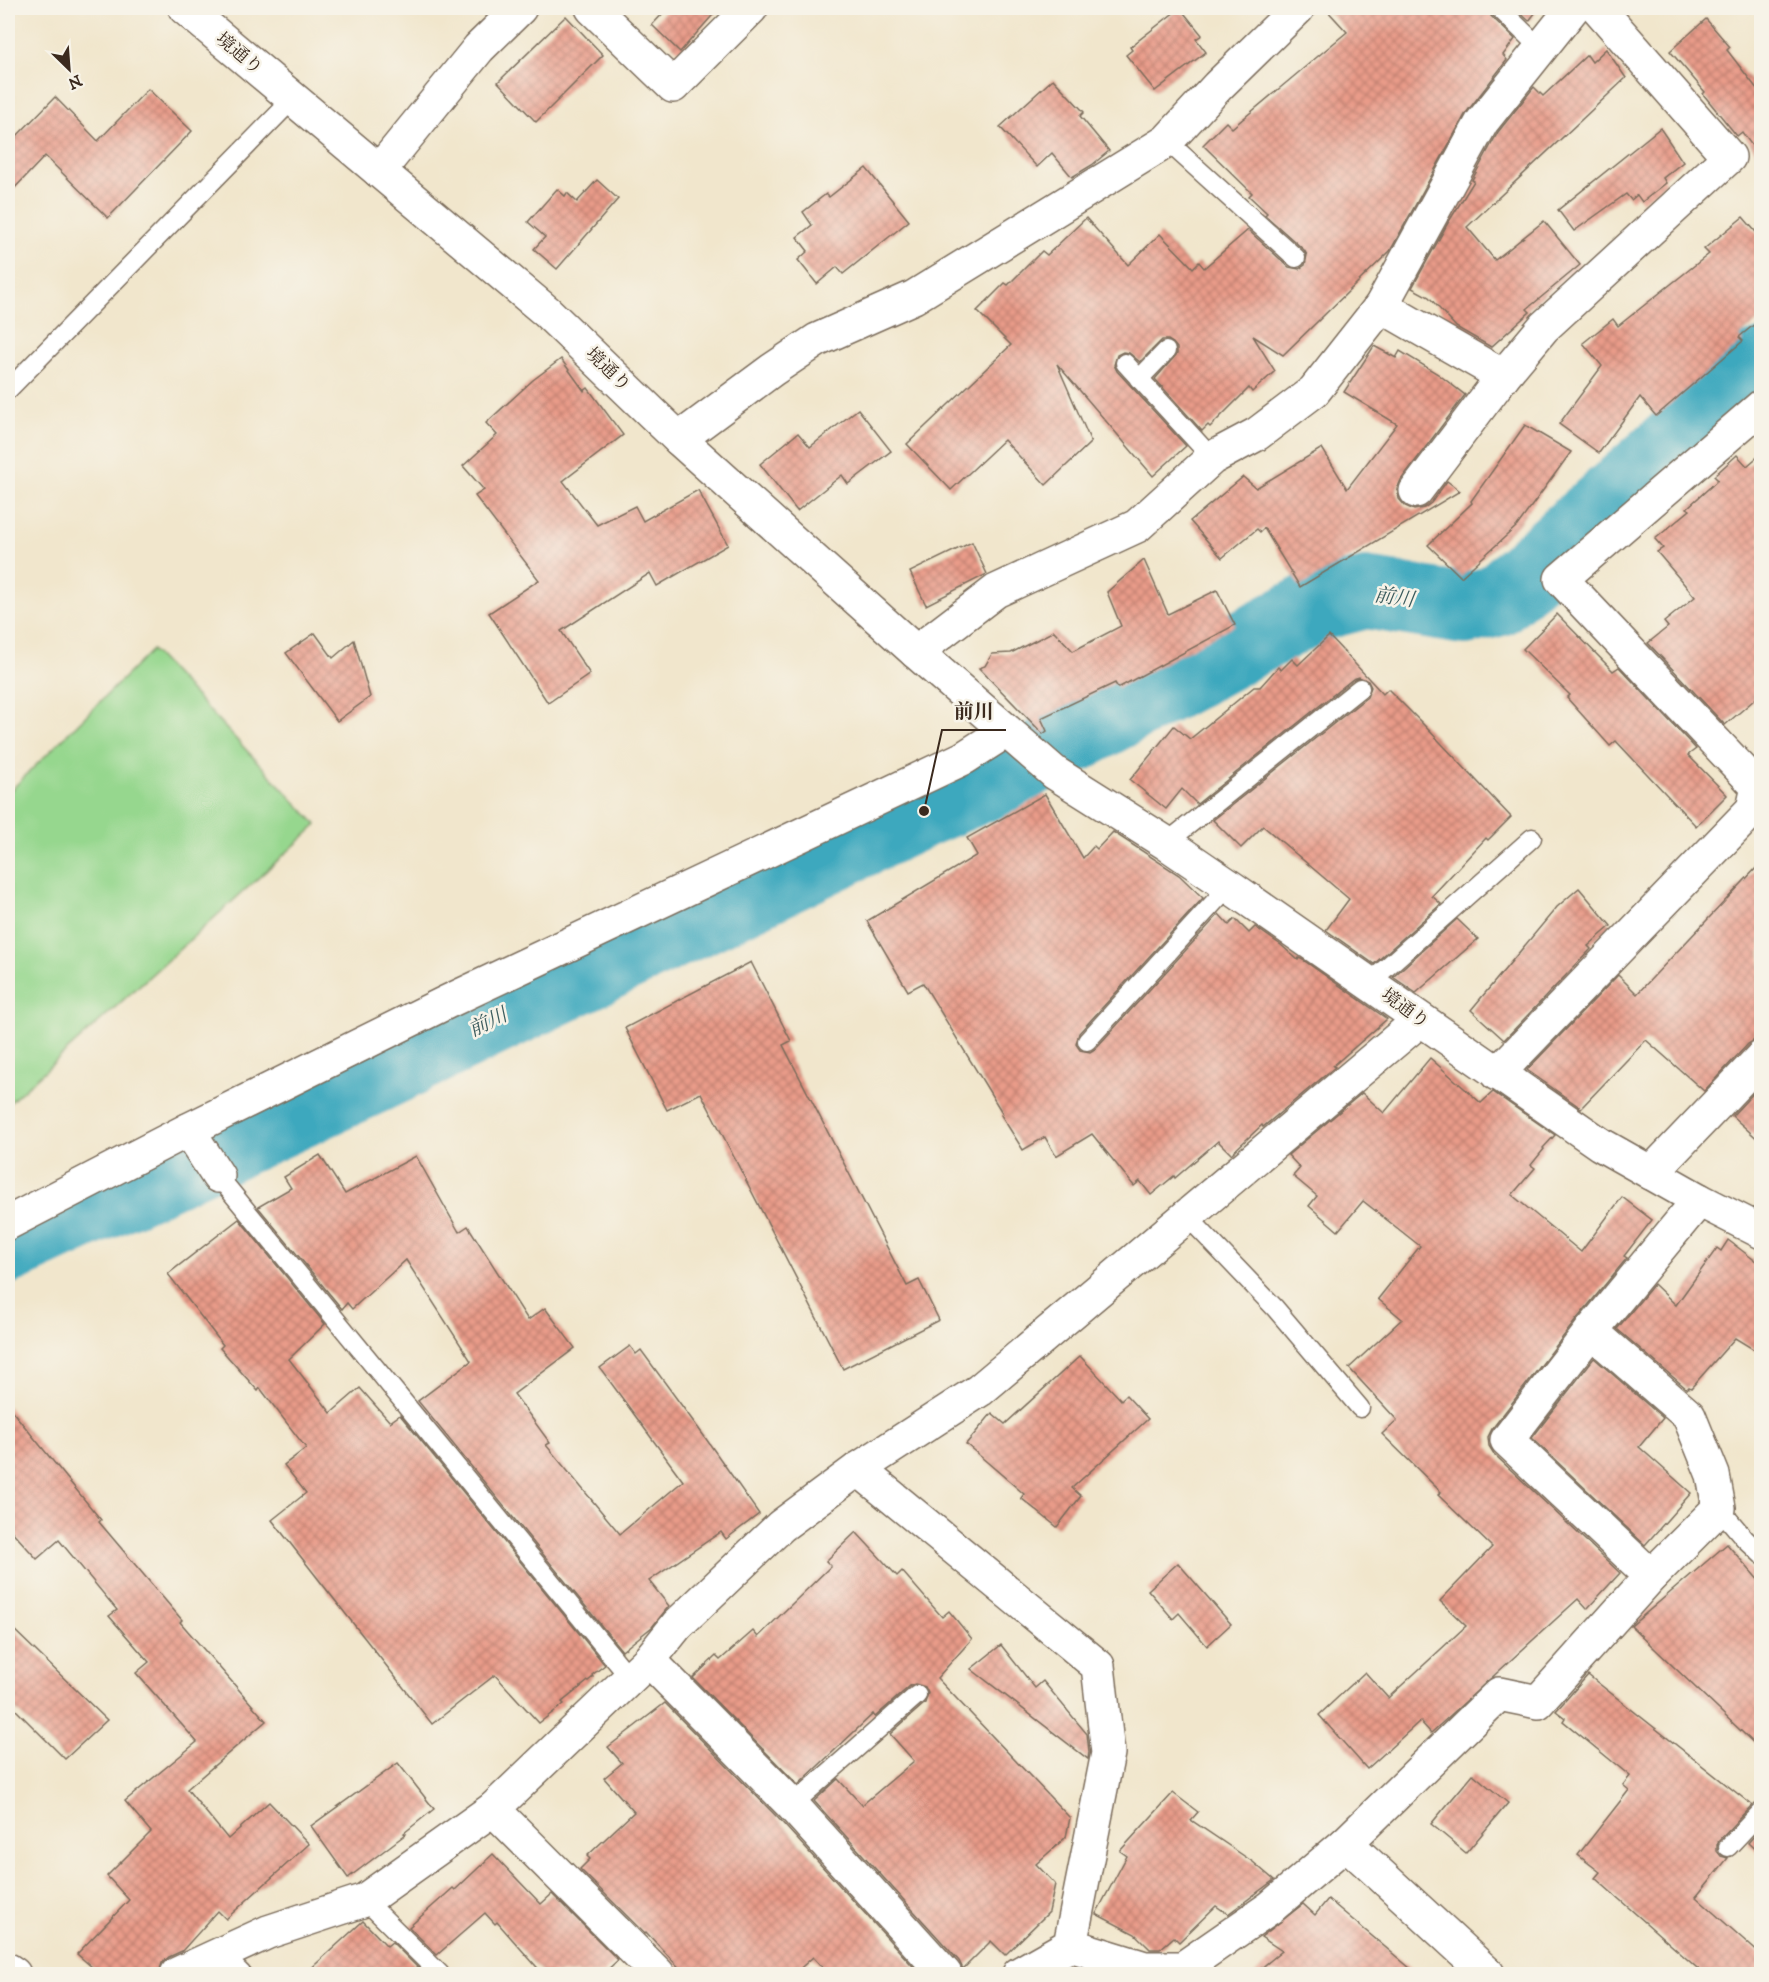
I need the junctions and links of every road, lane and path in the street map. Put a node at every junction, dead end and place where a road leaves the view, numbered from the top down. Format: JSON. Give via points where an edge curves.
{"nodes":[{"id":1,"x":185,"y":8,"type":"edge"},
{"id":2,"x":520,"y":8,"type":"edge"},
{"id":3,"x":591,"y":8,"type":"edge"},
{"id":4,"x":751,"y":8,"type":"edge"},
{"id":5,"x":1298,"y":8,"type":"edge"},
{"id":6,"x":1499,"y":8,"type":"edge"},
{"id":7,"x":1573,"y":8,"type":"edge"},
{"id":8,"x":1598,"y":8,"type":"edge"},
{"id":9,"x":1540,"y":48,"type":"junction"},
{"id":10,"x":293,"y":99,"type":"junction"},
{"id":11,"x":1167,"y":141,"type":"junction"},
{"id":12,"x":379,"y":171,"type":"junction"},
{"id":13,"x":1296,"y":258,"type":"dead end"},
{"id":14,"x":1381,"y":306,"type":"junction"},
{"id":15,"x":1166,"y":351,"type":"dead end"},
{"id":16,"x":1125,"y":363,"type":"dead end"},
{"id":17,"x":1503,"y":376,"type":"junction"},
{"id":18,"x":1139,"y":379,"type":"junction"},
{"id":19,"x":8,"y":390,"type":"edge"},
{"id":20,"x":1761,"y":406,"type":"edge"},
{"id":21,"x":679,"y":439,"type":"junction"},
{"id":22,"x":1212,"y":458,"type":"junction"},
{"id":23,"x":1416,"y":491,"type":"dead end"},
{"id":24,"x":916,"y":652,"type":"junction"},
{"id":25,"x":1360,"y":688,"type":"dead end"},
{"id":26,"x":1014,"y":737,"type":"junction"},
{"id":27,"x":1758,"y":800,"type":"edge"},
{"id":28,"x":1532,"y":838,"type":"dead end"},
{"id":29,"x":1166,"y":843,"type":"junction"},
{"id":30,"x":1229,"y":886,"type":"junction"},
{"id":31,"x":1368,"y":983,"type":"junction"},
{"id":32,"x":1420,"y":1020,"type":"junction"},
{"id":33,"x":1087,"y":1041,"type":"dead end"},
{"id":34,"x":1761,"y":1057,"type":"edge"},
{"id":35,"x":1497,"y":1074,"type":"junction"},
{"id":36,"x":189,"y":1131,"type":"junction"},
{"id":37,"x":1652,"y":1173,"type":"junction"},
{"id":38,"x":218,"y":1176,"type":"joint"},
{"id":39,"x":1699,"y":1200,"type":"junction"},
{"id":40,"x":1186,"y":1215,"type":"junction"},
{"id":41,"x":8,"y":1223,"type":"edge"},
{"id":42,"x":1761,"y":1232,"type":"edge"},
{"id":43,"x":1591,"y":1331,"type":"junction"},
{"id":44,"x":1360,"y":1408,"type":"dead end"},
{"id":45,"x":858,"y":1469,"type":"junction"},
{"id":46,"x":1719,"y":1508,"type":"junction"},
{"id":47,"x":1761,"y":1555,"type":"edge"},
{"id":48,"x":1651,"y":1576,"type":"junction"},
{"id":49,"x":639,"y":1669,"type":"junction"},
{"id":50,"x":917,"y":1695,"type":"dead end"},
{"id":51,"x":792,"y":1805,"type":"junction"},
{"id":52,"x":493,"y":1809,"type":"junction"},
{"id":53,"x":1761,"y":1811,"type":"edge"},
{"id":54,"x":1347,"y":1843,"type":"junction"},
{"id":55,"x":1728,"y":1847,"type":"dead end"},
{"id":56,"x":365,"y":1900,"type":"junction"},
{"id":57,"x":1070,"y":1945,"type":"junction"},
{"id":58,"x":232,"y":1964,"type":"edge"},
{"id":59,"x":8,"y":1970,"type":"edge"},
{"id":60,"x":1148,"y":1971,"type":"edge"},
{"id":61,"x":14,"y":1974,"type":"edge"},
{"id":62,"x":177,"y":1974,"type":"edge"},
{"id":63,"x":440,"y":1974,"type":"edge"},
{"id":64,"x":658,"y":1974,"type":"edge"},
{"id":65,"x":945,"y":1974,"type":"edge"},
{"id":66,"x":1019,"y":1974,"type":"edge"},
{"id":67,"x":1488,"y":1974,"type":"edge"}],
"edges":[{"from":1,"to":10,"type":"street","name":"境通り"},
{"from":2,"to":12,"type":"street","via":[[479,48]]},
{"from":3,"to":4,"type":"street","via":[[673,86]]},
{"from":5,"to":11,"type":"street"},
{"from":6,"to":9,"type":"lane"},
{"from":7,"to":9,"type":"street"},
{"from":8,"to":17,"type":"street","via":[[1729,157],[1544,327]]},
{"from":9,"to":14,"type":"street","via":[[1482,122]]},
{"from":10,"to":12,"type":"street","name":"境通り"},
{"from":10,"to":19,"type":"lane"},
{"from":11,"to":13,"type":"lane"},
{"from":11,"to":21,"type":"street","via":[[914,297],[817,340]]},
{"from":12,"to":21,"type":"street","name":"境通り","via":[[547,312]]},
{"from":14,"to":17,"type":"street"},
{"from":14,"to":22,"type":"street","via":[[1314,391],[1257,434]]},
{"from":15,"to":18,"type":"lane"},
{"from":16,"to":18,"type":"lane"},
{"from":17,"to":23,"type":"street"},
{"from":18,"to":22,"type":"lane"},
{"from":20,"to":27,"type":"street","via":[[1561,579]]},
{"from":21,"to":24,"type":"street","name":"境通り"},
{"from":22,"to":24,"type":"street","via":[[1137,526],[996,591]]},
{"from":24,"to":26,"type":"street","name":"境通り"},
{"from":25,"to":29,"type":"lane"},
{"from":26,"to":29,"type":"street","name":"境通り","via":[[1056,773]]},
{"from":26,"to":36,"type":"street","via":[[447,1002]]},
{"from":27,"to":35,"type":"street"},
{"from":28,"to":31,"type":"lane"},
{"from":29,"to":30,"type":"street","name":"境通り"},
{"from":30,"to":31,"type":"street","name":"境通り"},
{"from":30,"to":33,"type":"lane"},
{"from":31,"to":32,"type":"street","name":"境通り"},
{"from":32,"to":35,"type":"street","name":"境通り"},
{"from":32,"to":40,"type":"street"},
{"from":34,"to":37,"type":"street"},
{"from":35,"to":37,"type":"street","name":"境通り","via":[[1600,1144]]},
{"from":36,"to":38,"type":"street"},
{"from":36,"to":41,"type":"street"},
{"from":37,"to":39,"type":"street","name":"境通り"},
{"from":38,"to":49,"type":"lane"},
{"from":39,"to":42,"type":"street","name":"境通り"},
{"from":39,"to":43,"type":"street"},
{"from":40,"to":44,"type":"lane","via":[[1275,1308]]},
{"from":40,"to":45,"type":"street","via":[[980,1390]]},
{"from":43,"to":46,"type":"street","via":[[1689,1416],[1713,1475]]},
{"from":43,"to":48,"type":"street","via":[[1507,1440]]},
{"from":45,"to":49,"type":"street","via":[[781,1526],[677,1625]]},
{"from":45,"to":57,"type":"street","via":[[1098,1666],[1108,1753]]},
{"from":46,"to":47,"type":"lane"},
{"from":46,"to":48,"type":"street"},
{"from":48,"to":54,"type":"street","via":[[1538,1702],[1499,1694]]},
{"from":49,"to":51,"type":"street"},
{"from":49,"to":52,"type":"street"},
{"from":50,"to":51,"type":"lane"},
{"from":51,"to":65,"type":"street"},
{"from":52,"to":56,"type":"street"},
{"from":52,"to":64,"type":"street"},
{"from":53,"to":55,"type":"lane"},
{"from":54,"to":60,"type":"street","via":[[1271,1907],[1183,1968]]},
{"from":54,"to":67,"type":"street"},
{"from":56,"to":58,"type":"street","via":[[268,1932]]},
{"from":56,"to":63,"type":"lane"},
{"from":57,"to":60,"type":"street"},
{"from":57,"to":66,"type":"street"},
{"from":58,"to":62,"type":"street"},
{"from":59,"to":61,"type":"street"}]}
